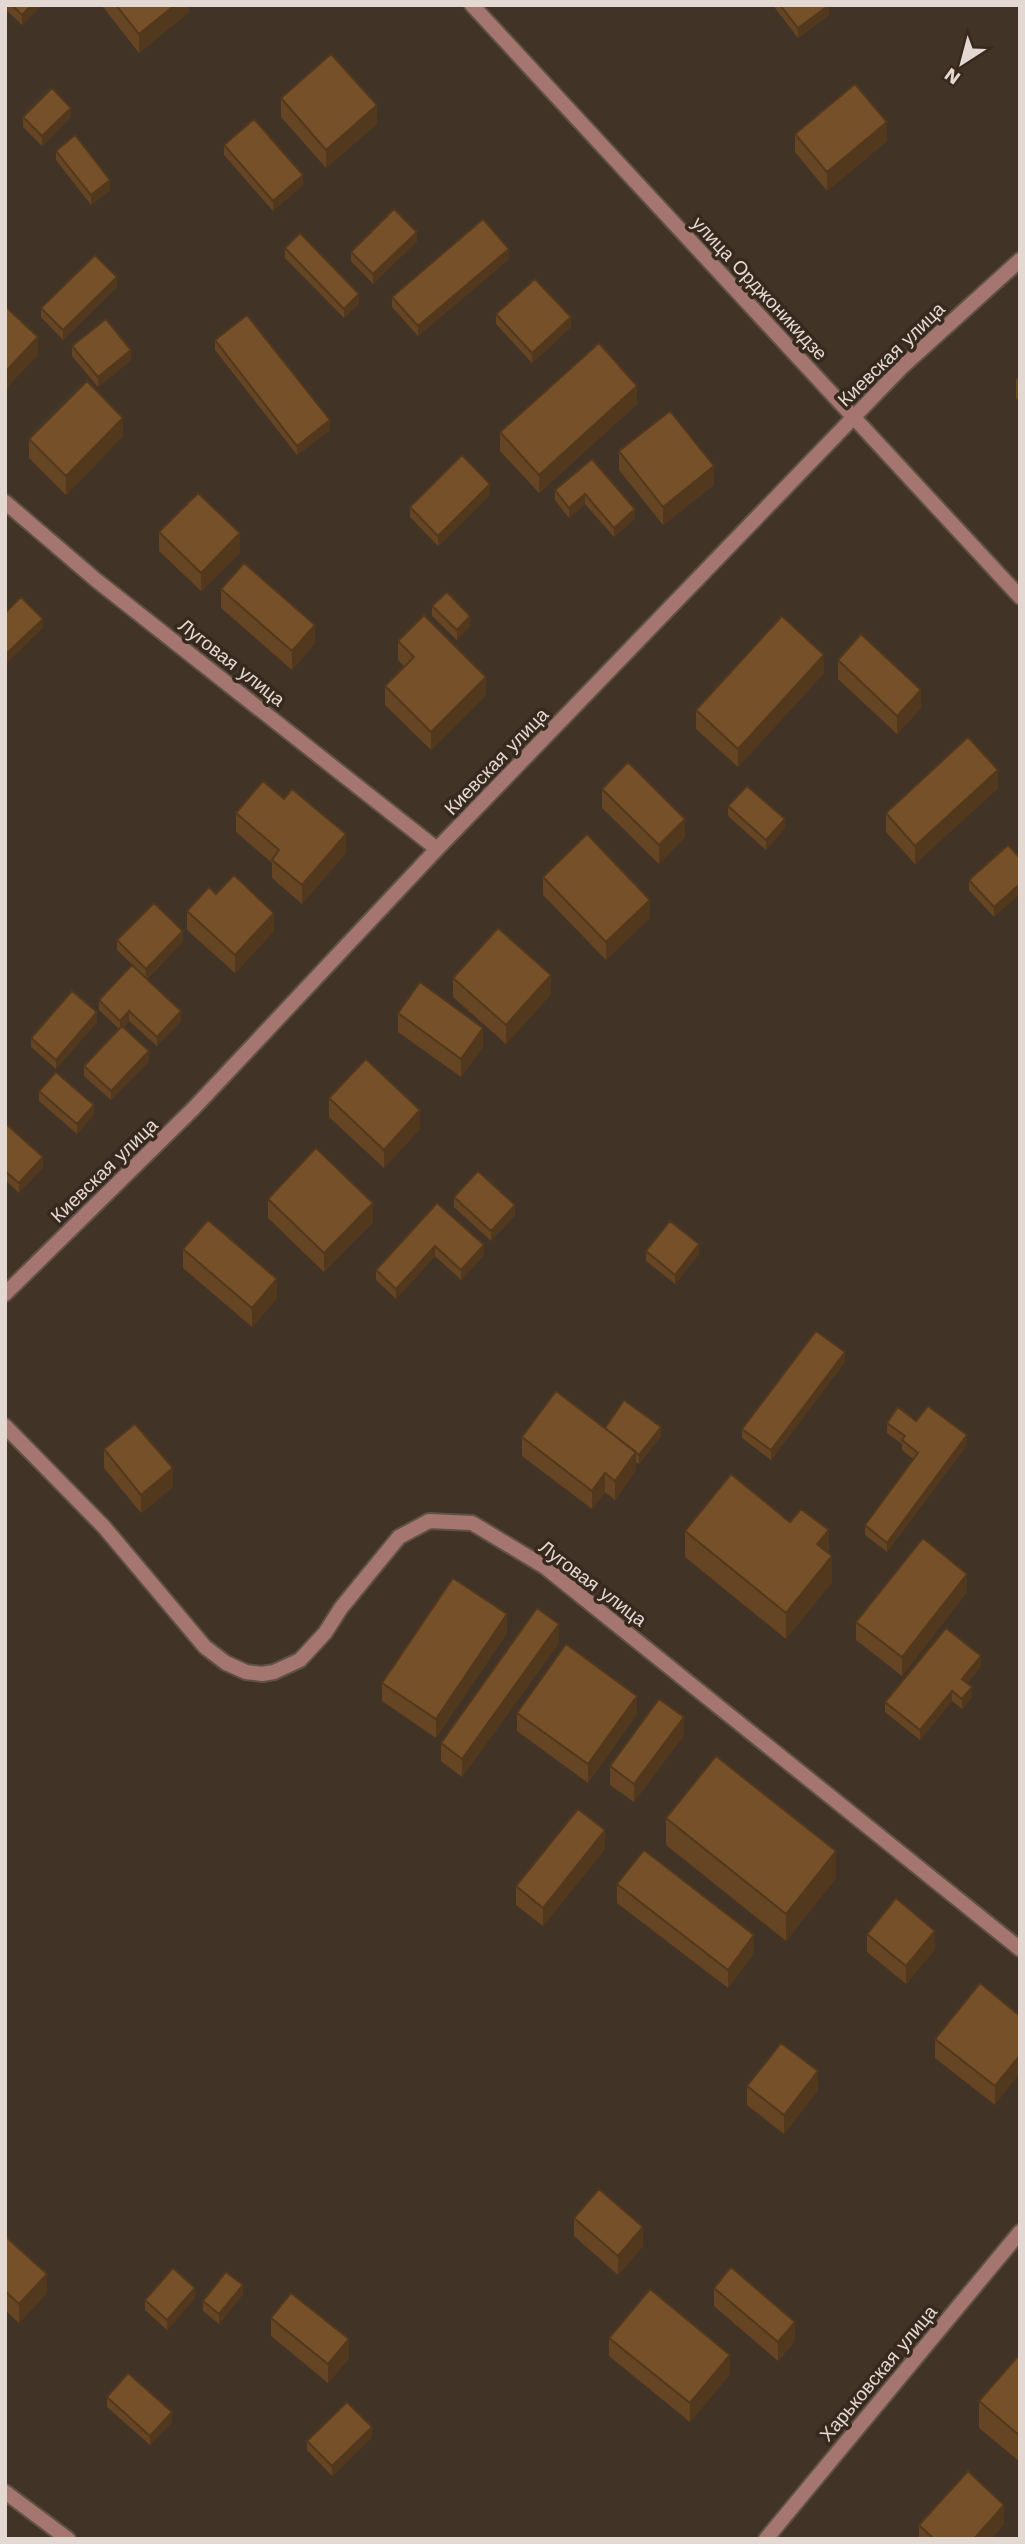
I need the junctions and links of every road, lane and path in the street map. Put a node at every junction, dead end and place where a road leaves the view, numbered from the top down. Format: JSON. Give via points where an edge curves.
{"nodes":[{"id":1,"x":472,"y":5,"type":"edge"},
{"id":2,"x":1020,"y":260,"type":"edge"},
{"id":3,"x":854,"y":417,"type":"junction"},
{"id":4,"x":5,"y":502,"type":"edge"},
{"id":5,"x":1020,"y":597,"type":"edge"},
{"id":6,"x":437,"y":849,"type":"junction"},
{"id":7,"x":5,"y":1294,"type":"edge"},
{"id":8,"x":5,"y":1426,"type":"edge"},
{"id":9,"x":1020,"y":1949,"type":"edge"},
{"id":10,"x":1020,"y":2232,"type":"edge"},
{"id":11,"x":5,"y":2492,"type":"edge"},
{"id":12,"x":68,"y":2539,"type":"edge"},
{"id":13,"x":766,"y":2539,"type":"edge"}],
"edges":[{"from":1,"to":3,"type":"street","name":"улица Орджоникидзе"},
{"from":2,"to":3,"type":"street","name":"Киевская улица"},
{"from":3,"to":5,"type":"street","name":"улица Орджоникидзе"},
{"from":3,"to":6,"type":"street","name":"Киевская улица"},
{"from":4,"to":6,"type":"street","name":"Луговая улица","via":[[96,580]]},
{"from":6,"to":7,"type":"street","name":"Киевская улица","via":[[193,1109]]},
{"from":8,"to":9,"type":"street","name":"Луговая улица","via":[[104,1527],[205,1647],[226,1664],[246,1672],[274,1672],[300,1660],[399,1536],[429,1521],[472,1522],[545,1567]]},
{"from":10,"to":13,"type":"street","name":"Харьковская улица"},
{"from":11,"to":12,"type":"street"}]}
